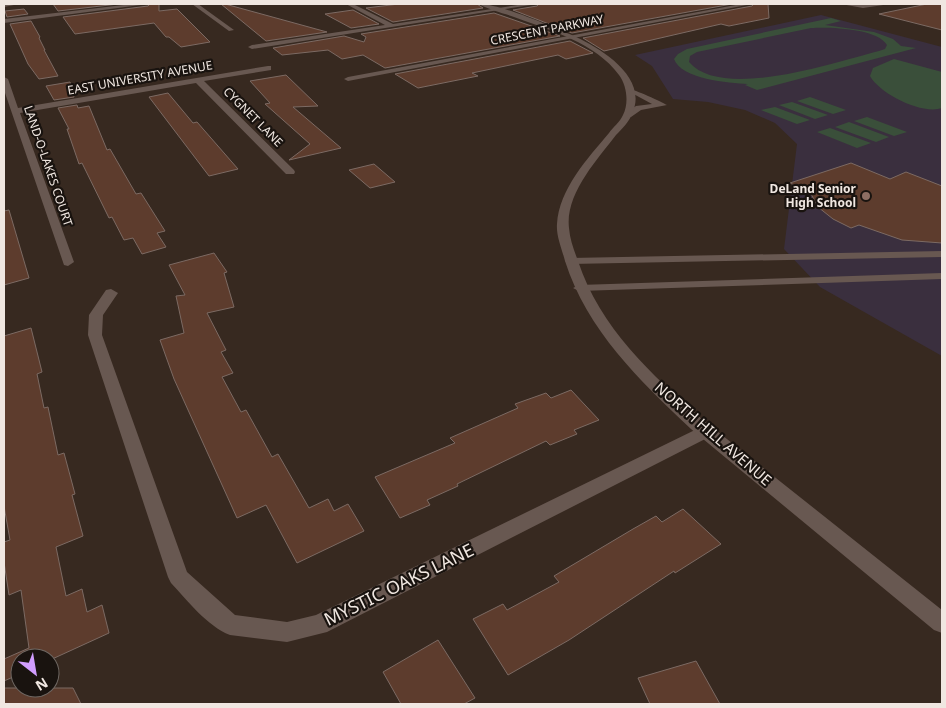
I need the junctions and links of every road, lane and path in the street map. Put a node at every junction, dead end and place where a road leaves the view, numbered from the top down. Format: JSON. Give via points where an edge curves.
{"nodes":[{"id":1,"x":16,"y":4,"type":"edge"},
{"id":2,"x":145,"y":4,"type":"edge"},
{"id":3,"x":195,"y":4,"type":"edge"},
{"id":4,"x":349,"y":4,"type":"edge"},
{"id":5,"x":482,"y":4,"type":"edge"},
{"id":6,"x":534,"y":4,"type":"edge"},
{"id":7,"x":749,"y":4,"type":"edge"},
{"id":8,"x":844,"y":4,"type":"edge"},
{"id":9,"x":887,"y":4,"type":"edge"},
{"id":10,"x":4,"y":5,"type":"edge"},
{"id":11,"x":131,"y":5,"type":"edge"},
{"id":12,"x":497,"y":10,"type":"junction"},
{"id":13,"x":4,"y":21,"type":"edge"},
{"id":14,"x":391,"y":25,"type":"junction"},
{"id":15,"x":231,"y":30,"type":"dead end"},
{"id":16,"x":570,"y":37,"type":"junction"},
{"id":17,"x":252,"y":47,"type":"dead end"},
{"id":18,"x":268,"y":68,"type":"dead end"},
{"id":19,"x":4,"y":79,"type":"edge"},
{"id":20,"x":348,"y":79,"type":"dead end"},
{"id":21,"x":198,"y":80,"type":"junction"},
{"id":22,"x":630,"y":90,"type":"junction"},
{"id":23,"x":16,"y":111,"type":"junction"},
{"id":24,"x":628,"y":115,"type":"junction"},
{"id":25,"x":290,"y":172,"type":"dead end"},
{"id":26,"x":942,"y":254,"type":"edge"},
{"id":27,"x":570,"y":261,"type":"junction"},
{"id":28,"x":68,"y":262,"type":"dead end"},
{"id":29,"x":942,"y":276,"type":"edge"},
{"id":30,"x":579,"y":288,"type":"junction"},
{"id":31,"x":111,"y":293,"type":"dead end"},
{"id":32,"x":705,"y":432,"type":"junction"},
{"id":33,"x":942,"y":623,"type":"edge"}],
"edges":[{"from":1,"to":10,"type":"street"},
{"from":2,"to":11,"type":"street"},
{"from":3,"to":15,"type":"street"},
{"from":4,"to":14,"type":"street"},
{"from":5,"to":12,"type":"street"},
{"from":6,"to":12,"type":"street"},
{"from":7,"to":16,"type":"street","name":"CRESCENT PARKWAY"},
{"from":8,"to":9,"type":"street"},
{"from":11,"to":13,"type":"street"},
{"from":12,"to":14,"type":"street"},
{"from":12,"to":16,"type":"street"},
{"from":14,"to":17,"type":"street"},
{"from":16,"to":20,"type":"street","name":"CRESCENT PARKWAY"},
{"from":16,"to":22,"type":"street","via":[[616,63]]},
{"from":18,"to":21,"type":"street","name":"EAST UNIVERSITY AVENUE"},
{"from":19,"to":23,"type":"street","name":"LAND-O-LAKES COURT"},
{"from":21,"to":23,"type":"street","name":"EAST UNIVERSITY AVENUE"},
{"from":21,"to":25,"type":"street","name":"CYGNET LANE"},
{"from":22,"to":24,"type":"street"},
{"from":22,"to":24,"type":"lane","via":[[663,105],[639,108]]},
{"from":23,"to":28,"type":"street","name":"LAND-O-LAKES COURT"},
{"from":24,"to":27,"type":"street","name":"NORTH HILL AVENUE","via":[[590,164],[566,205],[563,224]]},
{"from":26,"to":27,"type":"lane"},
{"from":27,"to":30,"type":"street","name":"NORTH HILL AVENUE"},
{"from":29,"to":30,"type":"lane"},
{"from":30,"to":32,"type":"street","name":"NORTH HILL AVENUE","via":[[604,328],[655,386]]},
{"from":31,"to":32,"type":"street","name":"MYSTIC OAKS LANE","via":[[96,315],[96,335],[178,577],[230,625],[287,632],[319,625]]},
{"from":32,"to":33,"type":"street","name":"NORTH HILL AVENUE"}]}
